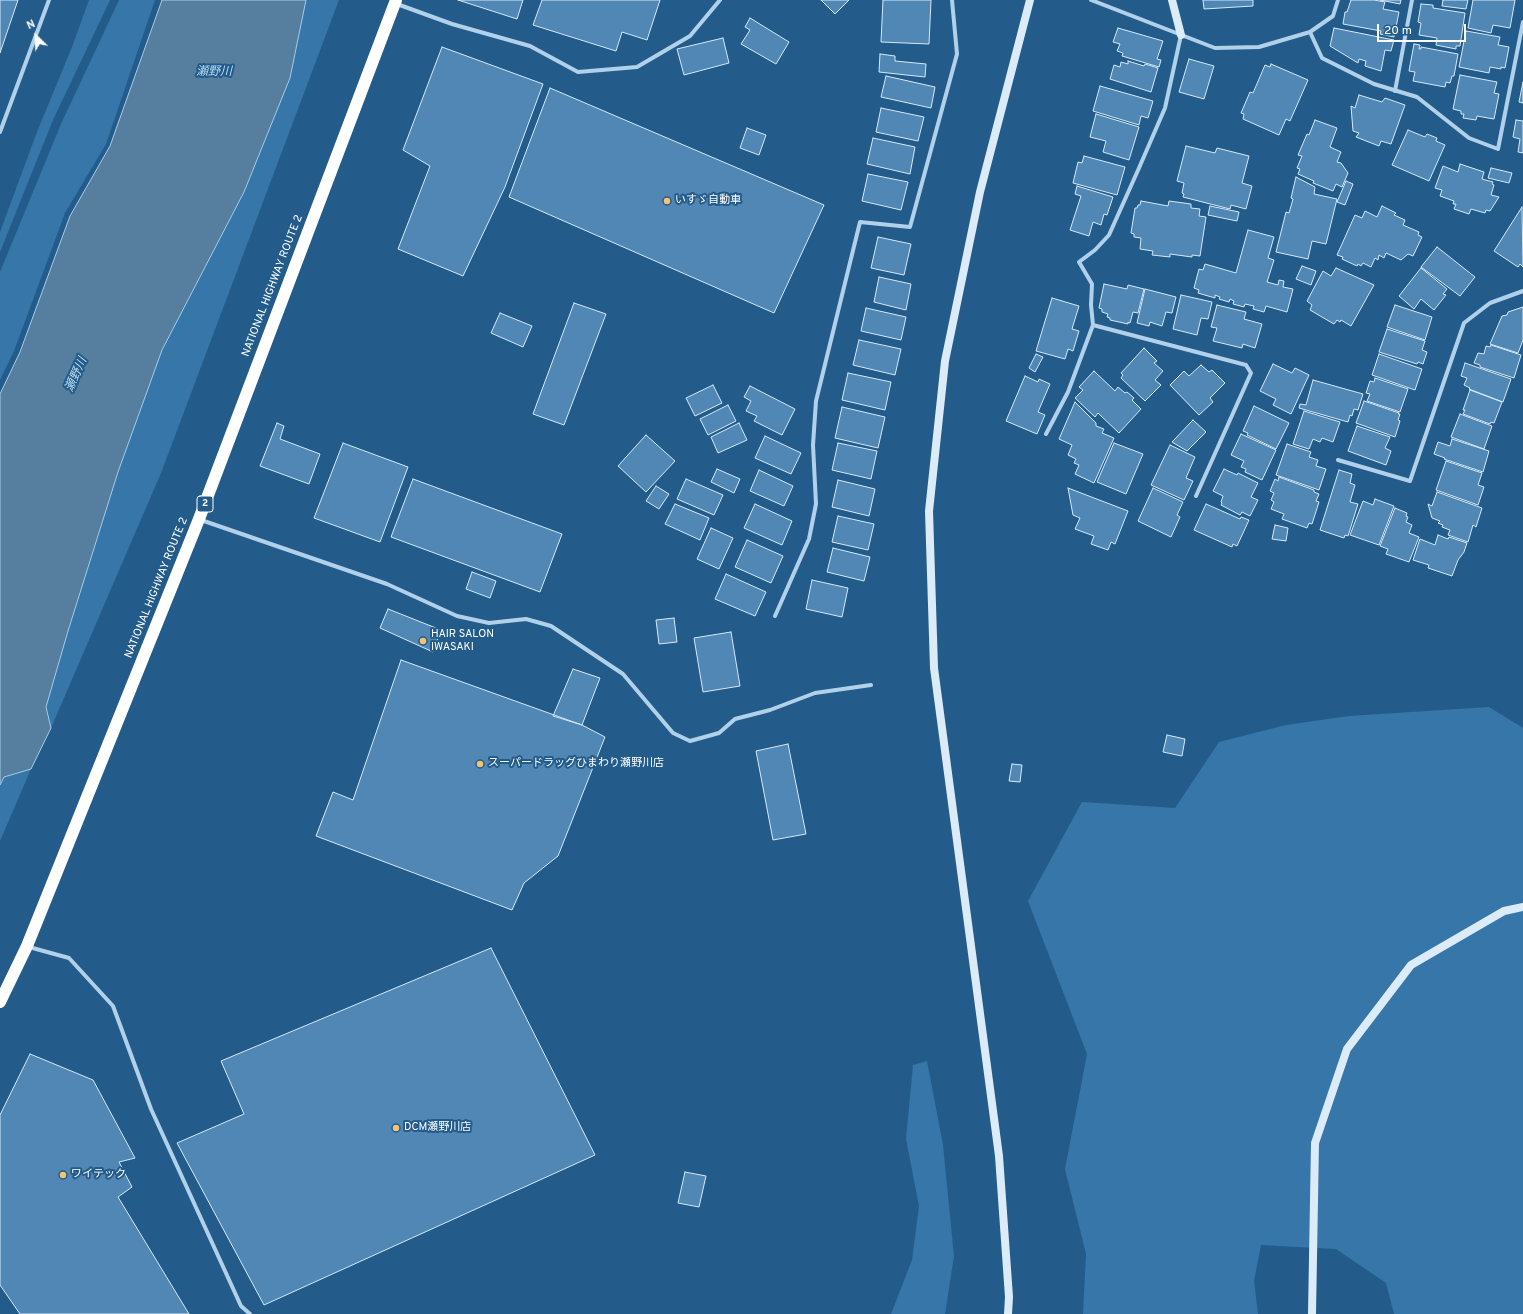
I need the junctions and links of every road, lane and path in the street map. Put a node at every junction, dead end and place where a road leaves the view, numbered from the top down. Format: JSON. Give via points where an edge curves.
{"nodes":[{"id":1,"x":50,"y":0,"type":"edge"},
{"id":2,"x":720,"y":0,"type":"edge"},
{"id":3,"x":952,"y":0,"type":"edge"},
{"id":4,"x":1030,"y":0,"type":"edge"},
{"id":5,"x":1091,"y":0,"type":"edge"},
{"id":6,"x":1172,"y":0,"type":"edge"},
{"id":7,"x":1338,"y":0,"type":"edge"},
{"id":8,"x":1412,"y":0,"type":"edge"},
{"id":9,"x":395,"y":1,"type":"edge"},
{"id":10,"x":1523,"y":22,"type":"edge"},
{"id":11,"x":1310,"y":32,"type":"junction"},
{"id":12,"x":1181,"y":35,"type":"junction"},
{"id":13,"x":1395,"y":91,"type":"junction"},
{"id":14,"x":0,"y":132,"type":"edge"},
{"id":15,"x":1523,"y":291,"type":"edge"},
{"id":16,"x":1093,"y":325,"type":"junction"},
{"id":17,"x":1046,"y":434,"type":"dead end"},
{"id":18,"x":1338,"y":460,"type":"dead end"},
{"id":19,"x":1196,"y":496,"type":"dead end"},
{"id":20,"x":199,"y":519,"type":"junction"},
{"id":21,"x":775,"y":616,"type":"dead end"},
{"id":22,"x":871,"y":686,"type":"dead end"},
{"id":23,"x":1523,"y":907,"type":"edge"},
{"id":24,"x":27,"y":946,"type":"junction"},
{"id":25,"x":0,"y":1002,"type":"edge"},
{"id":26,"x":250,"y":1314,"type":"edge"},
{"id":27,"x":1008,"y":1314,"type":"edge"},
{"id":28,"x":1312,"y":1314,"type":"edge"}],
"edges":[{"from":1,"to":14,"type":"street"},
{"from":2,"to":9,"type":"street","via":[[690,36],[636,67],[578,72],[530,46],[452,24]]},
{"from":3,"to":21,"type":"street","via":[[957,54],[910,227],[860,222],[816,401],[813,445],[816,504],[809,539]]},
{"from":4,"to":27,"type":"street","via":[[980,192],[945,360],[929,511],[934,668],[999,1156]]},
{"from":5,"to":12,"type":"street"},
{"from":6,"to":12,"type":"street"},
{"from":7,"to":11,"type":"street","via":[[1333,16]]},
{"from":8,"to":13,"type":"street"},
{"from":9,"to":20,"type":"highway","name":"NATIONAL HIGHWAY ROUTE 2","number":"2"},
{"from":10,"to":13,"type":"street","via":[[1498,149],[1469,138],[1417,97]]},
{"from":11,"to":12,"type":"street","via":[[1258,47],[1215,48]]},
{"from":11,"to":13,"type":"street","via":[[1322,58],[1374,84]]},
{"from":12,"to":16,"type":"street","via":[[1165,108],[1136,175],[1109,235],[1079,262],[1092,284]]},
{"from":15,"to":18,"type":"street","via":[[1490,303],[1464,323],[1410,481]]},
{"from":16,"to":17,"type":"street","via":[[1068,392]]},
{"from":16,"to":19,"type":"street","via":[[1246,365],[1251,373]]},
{"from":20,"to":22,"type":"street","via":[[387,584],[457,616],[489,623],[526,619],[551,626],[623,674],[673,733],[690,741],[719,733],[735,719],[770,710],[815,693]]},
{"from":20,"to":24,"type":"highway","name":"NATIONAL HIGHWAY ROUTE 2","number":"2"},
{"from":23,"to":28,"type":"street","via":[[1504,911],[1411,965],[1347,1049],[1315,1143]]},
{"from":24,"to":25,"type":"highway","name":"NATIONAL HIGHWAY ROUTE 2","number":"2"},
{"from":24,"to":26,"type":"street","via":[[69,958],[113,1006],[151,1109],[242,1306]]}]}
